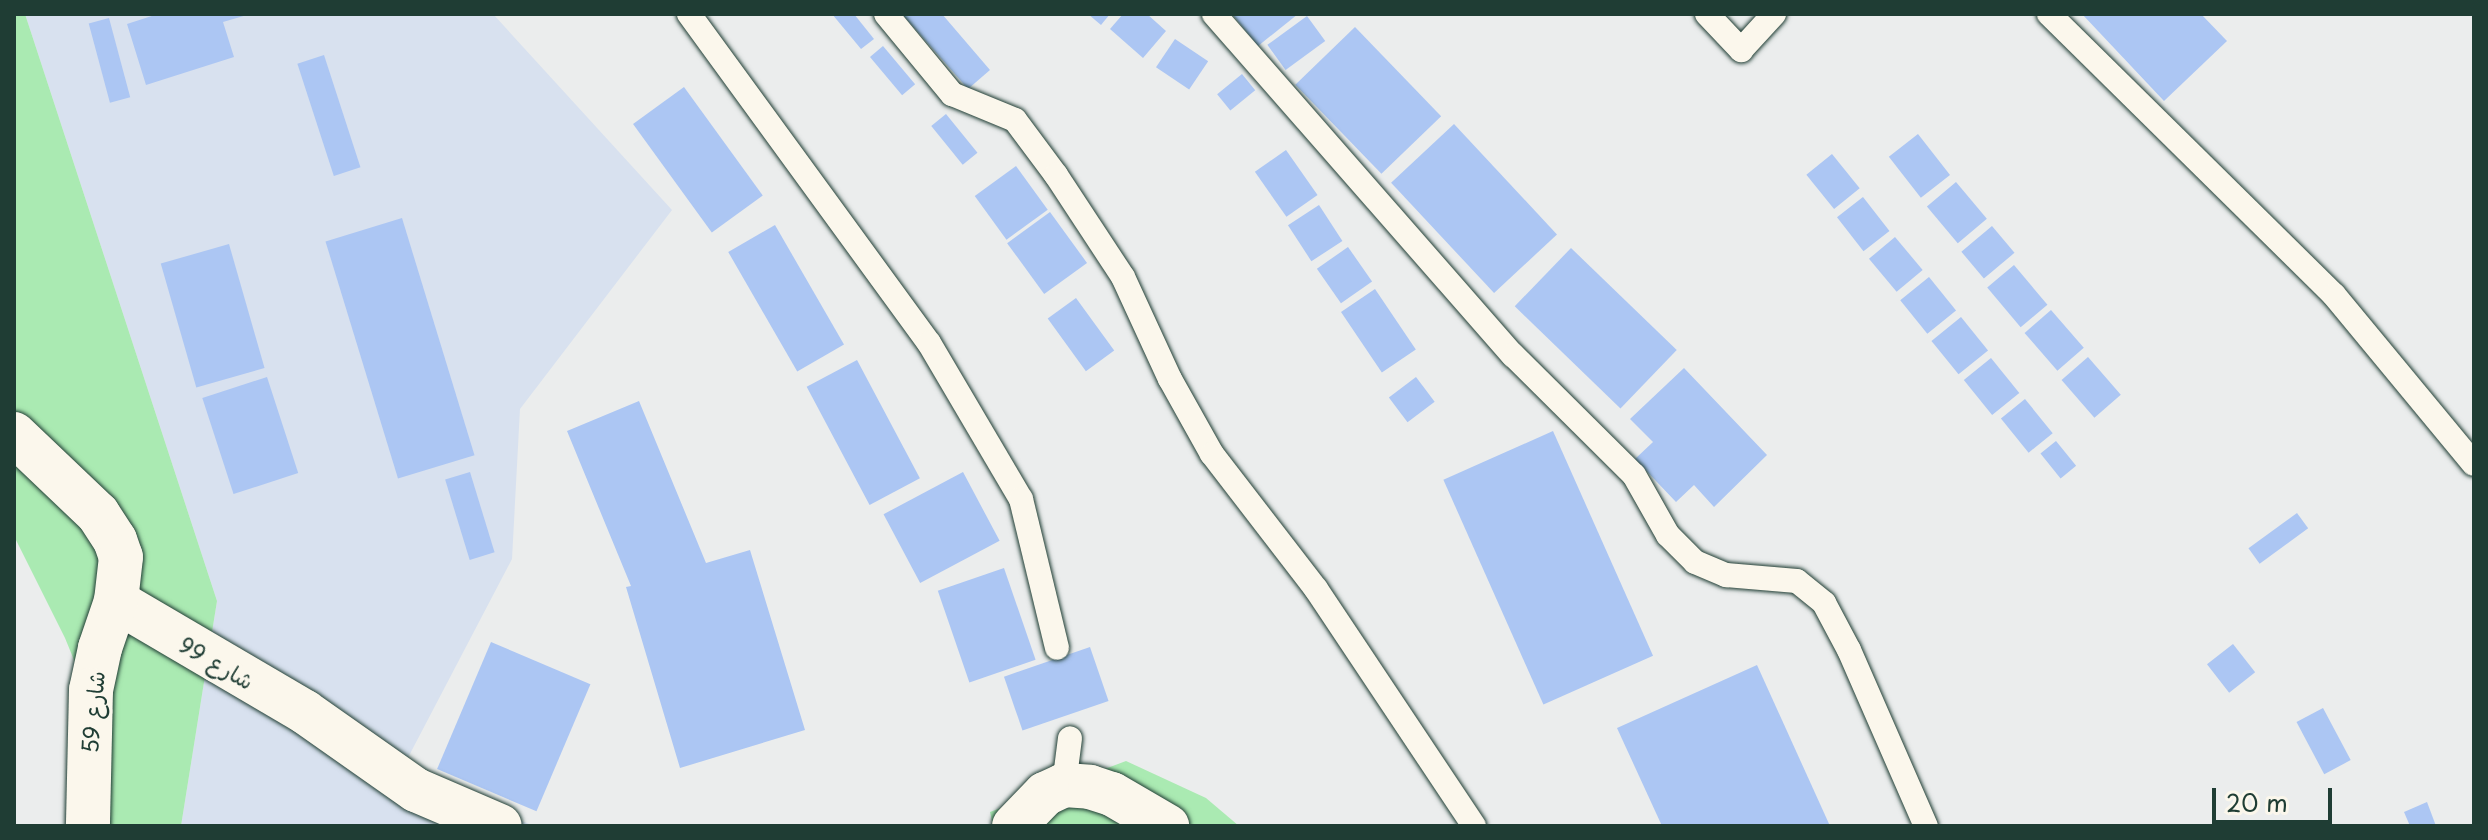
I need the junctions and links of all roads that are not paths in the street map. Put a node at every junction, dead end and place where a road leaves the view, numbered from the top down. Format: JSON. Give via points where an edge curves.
{"nodes":[{"id":1,"x":886,"y":14,"type":"edge"},
{"id":2,"x":1214,"y":14,"type":"edge"},
{"id":3,"x":1707,"y":14,"type":"edge"},
{"id":4,"x":1774,"y":14,"type":"edge"},
{"id":5,"x":2049,"y":14,"type":"edge"},
{"id":6,"x":697,"y":20,"type":"edge"},
{"id":7,"x":14,"y":434,"type":"edge"},
{"id":8,"x":2474,"y":464,"type":"edge"},
{"id":9,"x":116,"y":601,"type":"junction"},
{"id":10,"x":1057,"y":648,"type":"dead end"},
{"id":11,"x":1070,"y":738,"type":"dead end"},
{"id":12,"x":1064,"y":785,"type":"junction"},
{"id":13,"x":88,"y":826,"type":"edge"},
{"id":14,"x":500,"y":826,"type":"edge"},
{"id":15,"x":1014,"y":826,"type":"edge"},
{"id":16,"x":1167,"y":826,"type":"edge"},
{"id":17,"x":1474,"y":826,"type":"edge"},
{"id":18,"x":1926,"y":826,"type":"edge"}],
"edges":[{"from":1,"to":17,"type":"lane","via":[[952,94],[1015,120],[1056,175],[1123,277],[1212,454],[1316,589]]},
{"from":2,"to":18,"type":"lane","via":[[1513,355],[1634,475],[1668,535],[1695,562],[1726,575],[1797,581],[1824,603]]},
{"from":3,"to":4,"type":"lane","via":[[1741,50]]},
{"from":5,"to":8,"type":"lane","via":[[2334,295]]},
{"from":6,"to":10,"type":"lane","via":[[929,343],[1021,499]]},
{"from":7,"to":9,"type":"street","via":[[98,514],[115,540],[121,557]]},
{"from":9,"to":13,"type":"street","name":"شارع 59","via":[[91,690]]},
{"from":9,"to":14,"type":"street","name":"شارع 99","via":[[305,712],[416,790]]},
{"from":11,"to":12,"type":"lane"},
{"from":12,"to":15,"type":"street","via":[[1045,794]]},
{"from":12,"to":16,"type":"street","via":[[1112,794]]}]}
